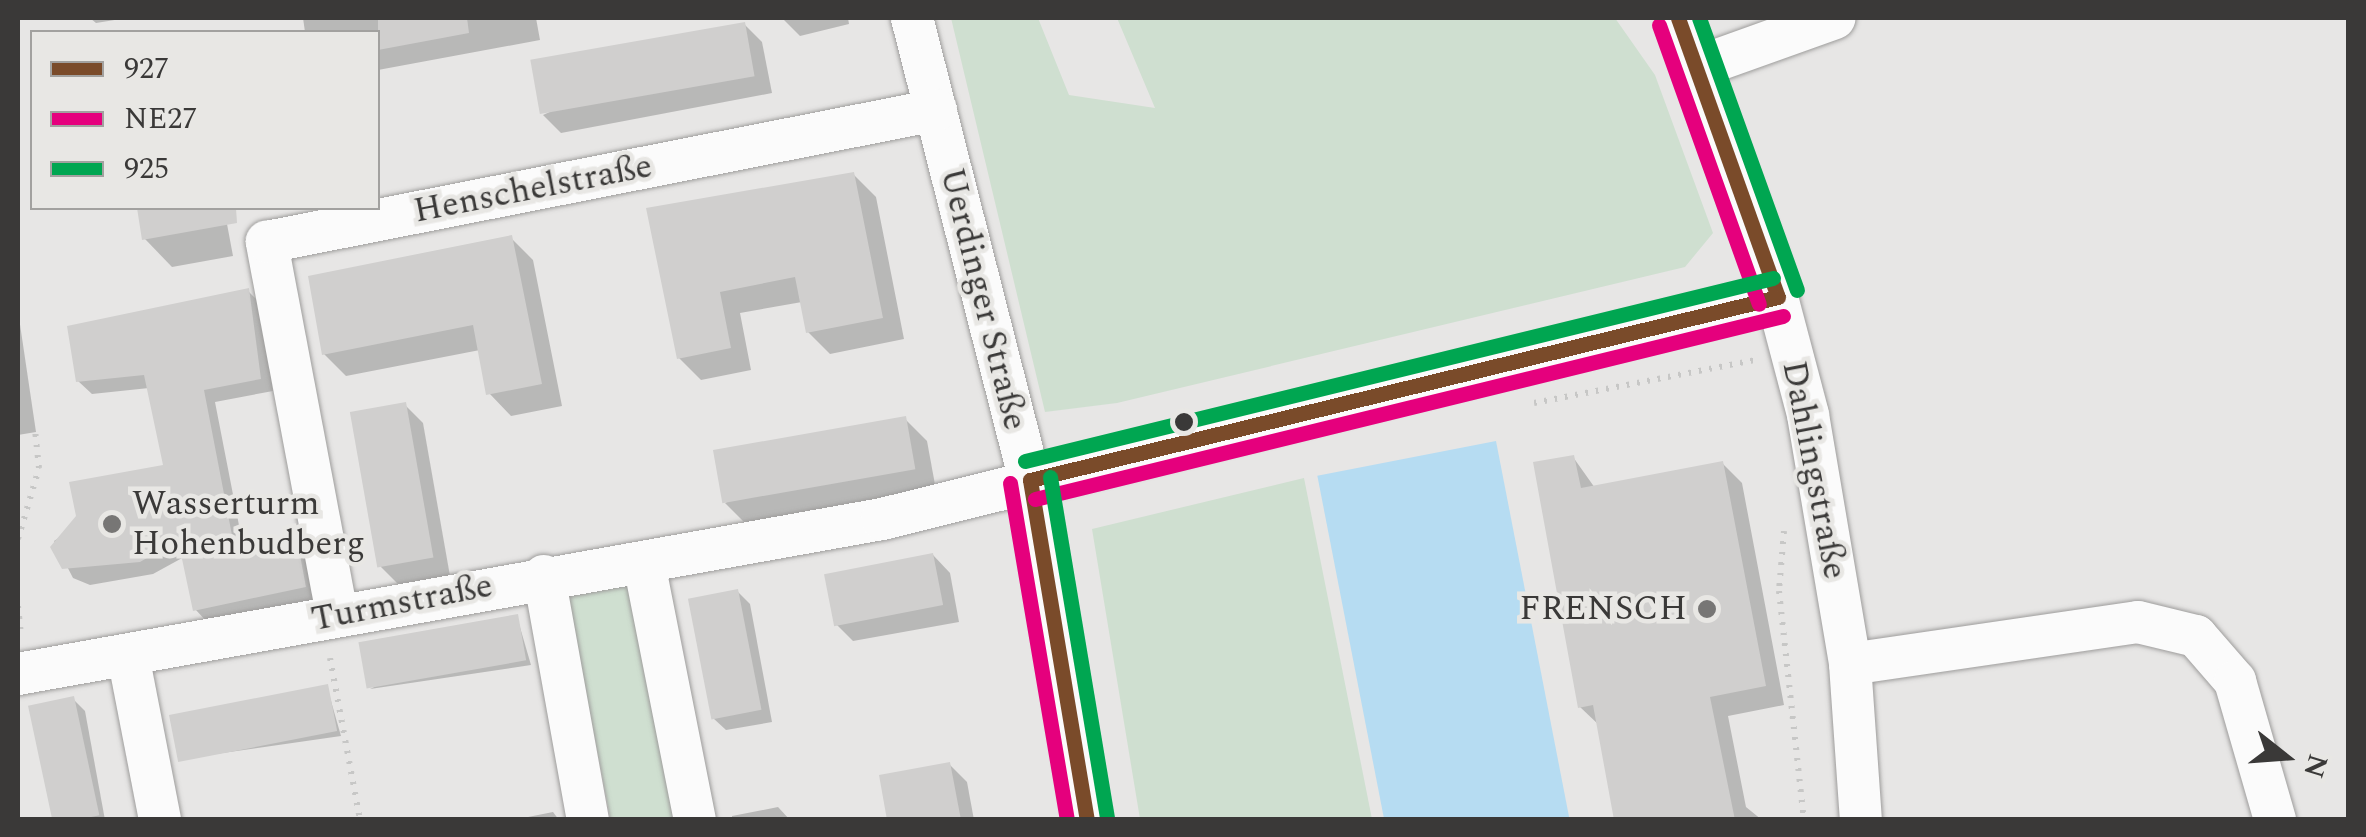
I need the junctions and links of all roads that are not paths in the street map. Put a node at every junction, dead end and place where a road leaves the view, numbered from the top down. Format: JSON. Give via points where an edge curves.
{"nodes":[{"id":1,"x":912,"y":18,"type":"edge"},
{"id":2,"x":1678,"y":18,"type":"edge"},
{"id":3,"x":1836,"y":18,"type":"edge"},
{"id":4,"x":1698,"y":67,"type":"junction"},
{"id":5,"x":936,"y":110,"type":"junction"},
{"id":6,"x":1762,"y":300,"type":"junction"},
{"id":7,"x":1030,"y":480,"type":"junction"},
{"id":8,"x":644,"y":563,"type":"junction"},
{"id":9,"x":544,"y":576,"type":"junction"},
{"id":10,"x":330,"y":616,"type":"junction"},
{"id":11,"x":128,"y":655,"type":"junction"},
{"id":12,"x":1850,"y":664,"type":"junction"},
{"id":13,"x":18,"y":674,"type":"edge"},
{"id":14,"x":160,"y":820,"type":"edge"},
{"id":15,"x":588,"y":820,"type":"edge"},
{"id":16,"x":696,"y":820,"type":"edge"},
{"id":17,"x":1087,"y":820,"type":"edge"},
{"id":18,"x":1861,"y":820,"type":"edge"},
{"id":19,"x":2275,"y":820,"type":"edge"}],
"edges":[{"from":1,"to":5,"type":"street","name":"Uerdinger Straße"},
{"from":2,"to":4,"type":"street","name":"Dahlingstraße"},
{"from":3,"to":4,"type":"street"},
{"from":4,"to":6,"type":"street","name":"Dahlingstraße"},
{"from":5,"to":7,"type":"street","name":"Uerdinger Straße"},
{"from":5,"to":10,"type":"street","name":"Henschelstraße","via":[[266,242]]},
{"from":6,"to":7,"type":"street","name":"Turmstraße"},
{"from":6,"to":12,"type":"street","name":"Dahlingstraße"},
{"from":7,"to":8,"type":"street","name":"Turmstraße"},
{"from":7,"to":17,"type":"street","name":"Uerdinger Straße"},
{"from":8,"to":9,"type":"street","name":"Turmstraße"},
{"from":8,"to":16,"type":"street"},
{"from":9,"to":10,"type":"street","name":"Turmstraße"},
{"from":9,"to":15,"type":"street"},
{"from":10,"to":11,"type":"street","name":"Turmstraße"},
{"from":11,"to":13,"type":"street","name":"Turmstraße"},
{"from":11,"to":14,"type":"street"},
{"from":12,"to":18,"type":"street","name":"Dahlingstraße"},
{"from":12,"to":19,"type":"street","via":[[2138,622],[2196,636],[2235,681]]}]}
